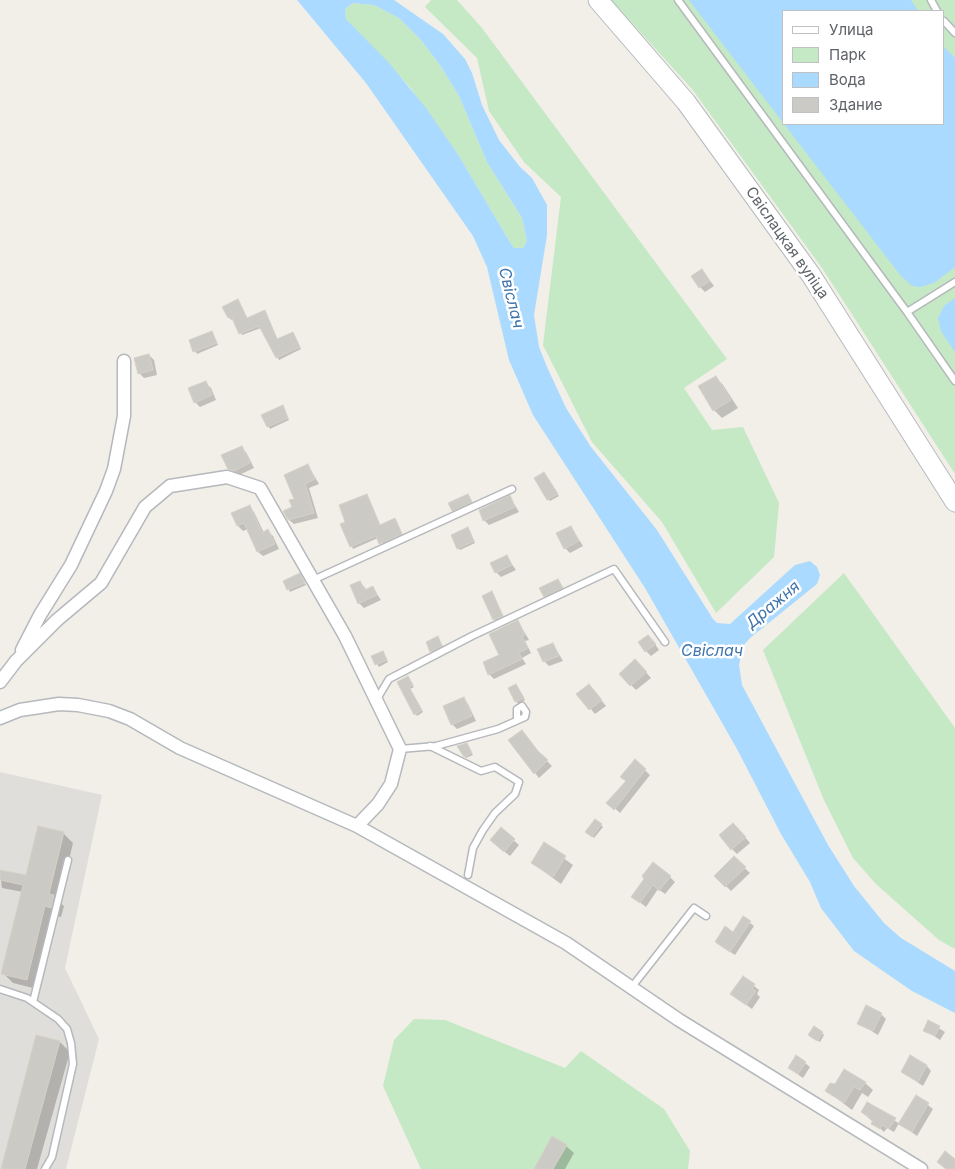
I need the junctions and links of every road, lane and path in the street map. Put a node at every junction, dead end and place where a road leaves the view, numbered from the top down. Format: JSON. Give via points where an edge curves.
{"nodes":[{"id":1,"x":598,"y":0,"type":"edge"},
{"id":2,"x":678,"y":0,"type":"edge"},
{"id":3,"x":945,"y":22,"type":"edge"},
{"id":4,"x":955,"y":33,"type":"edge"},
{"id":5,"x":955,"y":282,"type":"edge"},
{"id":6,"x":907,"y":312,"type":"junction"},
{"id":7,"x":124,"y":361,"type":"dead end"},
{"id":8,"x":955,"y":381,"type":"edge"},
{"id":9,"x":512,"y":490,"type":"dead end"},
{"id":10,"x":955,"y":502,"type":"edge"},
{"id":11,"x":313,"y":580,"type":"junction"},
{"id":12,"x":665,"y":642,"type":"dead end"},
{"id":13,"x":16,"y":661,"type":"junction"},
{"id":14,"x":0,"y":682,"type":"edge"},
{"id":15,"x":376,"y":700,"type":"junction"},
{"id":16,"x":0,"y":718,"type":"edge"},
{"id":17,"x":517,"y":720,"type":"dead end"},
{"id":18,"x":430,"y":746,"type":"junction"},
{"id":19,"x":400,"y":749,"type":"junction"},
{"id":20,"x":357,"y":826,"type":"junction"},
{"id":21,"x":68,"y":860,"type":"dead end"},
{"id":22,"x":468,"y":876,"type":"dead end"},
{"id":23,"x":706,"y":916,"type":"dead end"},
{"id":24,"x":631,"y":988,"type":"junction"},
{"id":25,"x":0,"y":989,"type":"edge"},
{"id":26,"x":33,"y":1002,"type":"junction"},
{"id":27,"x":45,"y":1169,"type":"edge"},
{"id":28,"x":921,"y":1169,"type":"edge"}],
"edges":[{"from":1,"to":10,"type":"main road","name":"Свіслацкая вуліца","via":[[686,102],[811,275]]},
{"from":2,"to":6,"type":"lane"},
{"from":3,"to":4,"type":"lane"},
{"from":5,"to":6,"type":"lane"},
{"from":6,"to":8,"type":"lane"},
{"from":7,"to":13,"type":"street","via":[[124,416],[106,491],[71,565]]},
{"from":9,"to":11,"type":"lane"},
{"from":11,"to":13,"type":"street","via":[[260,488],[227,477],[170,486],[145,507],[101,583]]},
{"from":11,"to":15,"type":"street"},
{"from":12,"to":15,"type":"lane","via":[[614,569],[389,679]]},
{"from":13,"to":14,"type":"street"},
{"from":15,"to":19,"type":"street"},
{"from":16,"to":20,"type":"street","via":[[20,710],[59,704],[109,711],[130,719],[180,748]]},
{"from":17,"to":18,"type":"lane","via":[[476,736]]},
{"from":18,"to":19,"type":"lane"},
{"from":18,"to":22,"type":"lane","via":[[481,771],[495,767],[519,782],[515,794],[495,813],[473,848]]},
{"from":19,"to":20,"type":"street","via":[[391,784]]},
{"from":20,"to":24,"type":"street","via":[[566,943]]},
{"from":21,"to":26,"type":"lane"},
{"from":23,"to":24,"type":"lane","via":[[694,908]]},
{"from":24,"to":28,"type":"street"},
{"from":25,"to":26,"type":"lane"},
{"from":26,"to":27,"type":"lane","via":[[67,1029],[73,1064],[52,1157]]}]}
